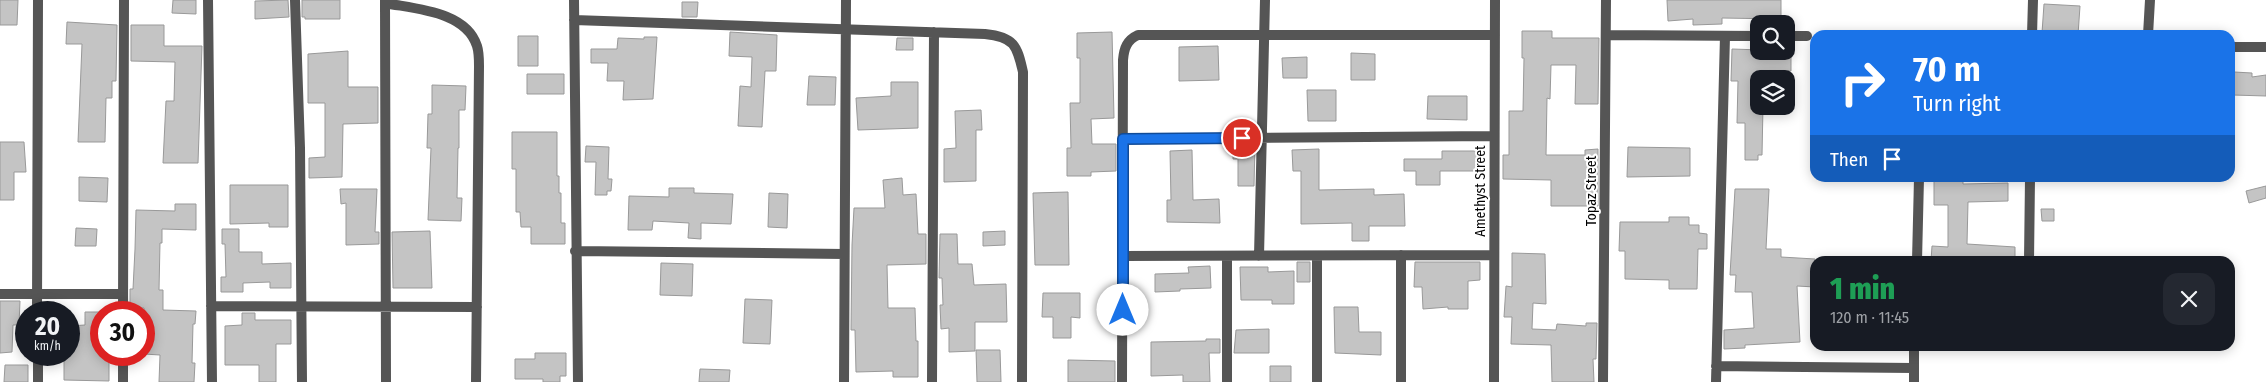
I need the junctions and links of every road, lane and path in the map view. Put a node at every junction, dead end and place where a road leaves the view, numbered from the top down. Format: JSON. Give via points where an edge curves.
{"nodes":[{"id":1,"x":38,"y":0,"type":"edge"},
{"id":2,"x":124,"y":0,"type":"edge"},
{"id":3,"x":208,"y":0,"type":"edge"},
{"id":4,"x":295,"y":0,"type":"edge"},
{"id":5,"x":574,"y":0,"type":"edge"},
{"id":6,"x":846,"y":0,"type":"edge"},
{"id":7,"x":1265,"y":0,"type":"edge"},
{"id":8,"x":1495,"y":0,"type":"edge"},
{"id":9,"x":1606,"y":0,"type":"edge"},
{"id":10,"x":2033,"y":0,"type":"edge"},
{"id":11,"x":2150,"y":0,"type":"edge"},
{"id":12,"x":385,"y":1,"type":"edge"},
{"id":13,"x":574,"y":20,"type":"junction"},
{"id":14,"x":846,"y":29,"type":"junction"},
{"id":15,"x":2032,"y":30,"type":"edge"},
{"id":16,"x":2148,"y":30,"type":"edge"},
{"id":17,"x":934,"y":32,"type":"junction"},
{"id":18,"x":1264,"y":35,"type":"junction"},
{"id":19,"x":1606,"y":35,"type":"junction"},
{"id":20,"x":1495,"y":36,"type":"junction"},
{"id":21,"x":1725,"y":36,"type":"junction"},
{"id":22,"x":1750,"y":36,"type":"edge"},
{"id":23,"x":1795,"y":36,"type":"edge"},
{"id":24,"x":1808,"y":36,"type":"dead end"},
{"id":25,"x":2235,"y":47,"type":"edge"},
{"id":26,"x":2266,"y":47,"type":"edge"},
{"id":27,"x":1494,"y":136,"type":"junction"},
{"id":28,"x":1261,"y":138,"type":"junction"},
{"id":29,"x":1123,"y":139,"type":"junction"},
{"id":30,"x":1919,"y":182,"type":"edge"},
{"id":31,"x":2030,"y":182,"type":"edge"},
{"id":32,"x":575,"y":251,"type":"junction"},
{"id":33,"x":844,"y":254,"type":"junction"},
{"id":34,"x":1493,"y":255,"type":"junction"},
{"id":35,"x":1123,"y":256,"type":"junction"},
{"id":36,"x":1227,"y":256,"type":"junction"},
{"id":37,"x":1259,"y":256,"type":"junction"},
{"id":38,"x":1317,"y":256,"type":"junction"},
{"id":39,"x":1401,"y":256,"type":"junction"},
{"id":40,"x":1917,"y":256,"type":"edge"},
{"id":41,"x":2029,"y":256,"type":"edge"},
{"id":42,"x":0,"y":294,"type":"edge"},
{"id":43,"x":37,"y":294,"type":"junction"},
{"id":44,"x":123,"y":294,"type":"junction"},
{"id":45,"x":37,"y":301,"type":"edge"},
{"id":46,"x":123,"y":301,"type":"edge"},
{"id":47,"x":211,"y":306,"type":"junction"},
{"id":48,"x":302,"y":306,"type":"junction"},
{"id":49,"x":386,"y":306,"type":"junction"},
{"id":50,"x":477,"y":307,"type":"junction"},
{"id":51,"x":1914,"y":351,"type":"edge"},
{"id":52,"x":38,"y":366,"type":"edge"},
{"id":53,"x":123,"y":366,"type":"edge"},
{"id":54,"x":1716,"y":366,"type":"junction"},
{"id":55,"x":1914,"y":368,"type":"junction"},
{"id":56,"x":38,"y":382,"type":"edge"},
{"id":57,"x":123,"y":382,"type":"edge"},
{"id":58,"x":212,"y":382,"type":"edge"},
{"id":59,"x":302,"y":382,"type":"edge"},
{"id":60,"x":386,"y":382,"type":"edge"},
{"id":61,"x":476,"y":382,"type":"edge"},
{"id":62,"x":578,"y":382,"type":"edge"},
{"id":63,"x":844,"y":382,"type":"edge"},
{"id":64,"x":932,"y":382,"type":"edge"},
{"id":65,"x":1022,"y":382,"type":"edge"},
{"id":66,"x":1122,"y":382,"type":"edge"},
{"id":67,"x":1227,"y":382,"type":"edge"},
{"id":68,"x":1317,"y":382,"type":"edge"},
{"id":69,"x":1401,"y":382,"type":"edge"},
{"id":70,"x":1494,"y":382,"type":"edge"},
{"id":71,"x":1603,"y":382,"type":"edge"},
{"id":72,"x":1716,"y":382,"type":"edge"},
{"id":73,"x":1914,"y":382,"type":"edge"}],
"edges":[{"from":1,"to":43,"type":"street"},
{"from":2,"to":44,"type":"street"},
{"from":3,"to":47,"type":"street"},
{"from":4,"to":48,"type":"street"},
{"from":5,"to":13,"type":"street"},
{"from":6,"to":14,"type":"street"},
{"from":7,"to":18,"type":"street"},
{"from":8,"to":20,"type":"street","name":"Amethyst Street"},
{"from":9,"to":19,"type":"street","name":"Topaz Street"},
{"from":10,"to":15,"type":"street"},
{"from":11,"to":16,"type":"street"},
{"from":12,"to":49,"type":"street"},
{"from":12,"to":50,"type":"street","via":[[442,15],[458,23],[471,34],[477,47]]},
{"from":13,"to":14,"type":"street"},
{"from":13,"to":32,"type":"street"},
{"from":14,"to":17,"type":"street"},
{"from":14,"to":33,"type":"street"},
{"from":17,"to":64,"type":"street"},
{"from":17,"to":65,"type":"street","via":[[1002,36],[1013,42],[1019,54],[1023,72]]},
{"from":18,"to":20,"type":"street"},
{"from":18,"to":28,"type":"street"},
{"from":18,"to":29,"type":"street","via":[[1132,37],[1123,50]]},
{"from":19,"to":21,"type":"street"},
{"from":19,"to":71,"type":"street","name":"Topaz Street"},
{"from":20,"to":27,"type":"street","name":"Amethyst Street"},
{"from":21,"to":22,"type":"street"},
{"from":21,"to":54,"type":"street"},
{"from":23,"to":24,"type":"street"},
{"from":25,"to":26,"type":"street"},
{"from":27,"to":28,"type":"street"},
{"from":27,"to":34,"type":"street","name":"Amethyst Street"},
{"from":28,"to":29,"type":"street"},
{"from":28,"to":37,"type":"street"},
{"from":29,"to":35,"type":"street"},
{"from":30,"to":40,"type":"street"},
{"from":31,"to":41,"type":"street"},
{"from":32,"to":33,"type":"street"},
{"from":32,"to":62,"type":"street"},
{"from":33,"to":63,"type":"street"},
{"from":34,"to":39,"type":"street"},
{"from":34,"to":70,"type":"street","name":"Amethyst Street"},
{"from":35,"to":36,"type":"street"},
{"from":35,"to":66,"type":"street"},
{"from":36,"to":37,"type":"street"},
{"from":36,"to":67,"type":"street"},
{"from":37,"to":38,"type":"street"},
{"from":38,"to":39,"type":"street"},
{"from":38,"to":68,"type":"street"},
{"from":39,"to":69,"type":"street"},
{"from":42,"to":43,"type":"street"},
{"from":43,"to":44,"type":"street"},
{"from":43,"to":45,"type":"street"},
{"from":44,"to":46,"type":"street"},
{"from":47,"to":48,"type":"street"},
{"from":47,"to":58,"type":"street"},
{"from":48,"to":49,"type":"street"},
{"from":48,"to":59,"type":"street"},
{"from":49,"to":50,"type":"street"},
{"from":49,"to":60,"type":"street"},
{"from":50,"to":61,"type":"street"},
{"from":51,"to":55,"type":"street"},
{"from":52,"to":56,"type":"street"},
{"from":53,"to":57,"type":"street"},
{"from":54,"to":55,"type":"street"},
{"from":54,"to":72,"type":"street"},
{"from":55,"to":73,"type":"street"}]}
